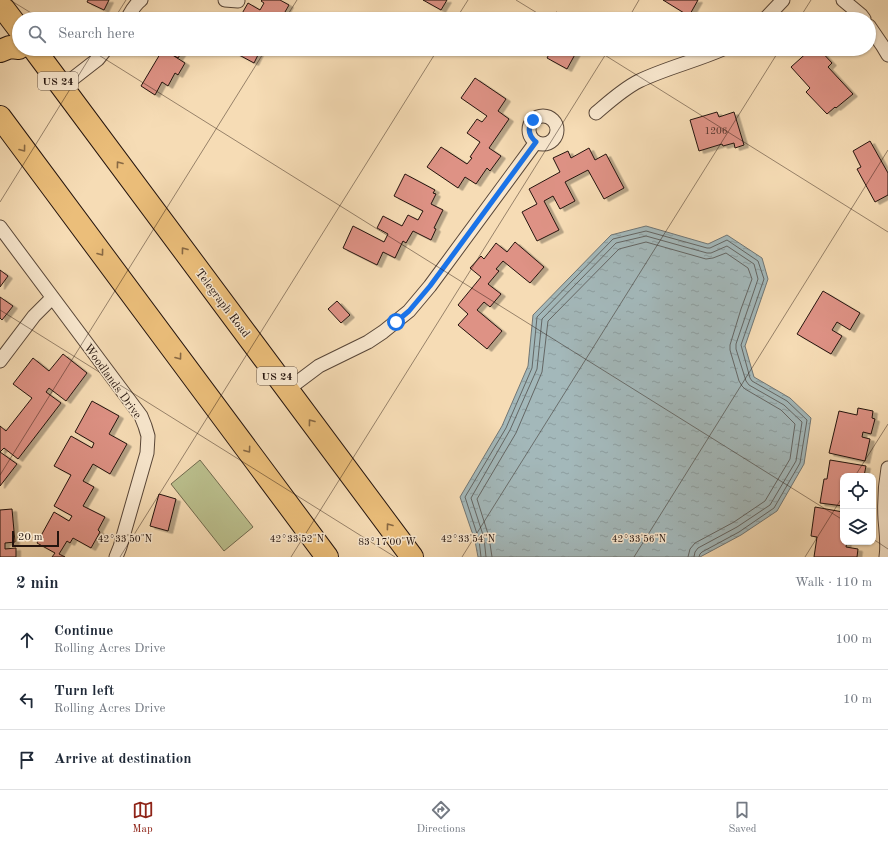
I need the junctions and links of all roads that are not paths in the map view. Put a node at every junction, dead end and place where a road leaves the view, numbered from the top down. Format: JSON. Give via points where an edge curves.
{"nodes":[{"id":1,"x":141,"y":0,"type":"edge"},
{"id":2,"x":783,"y":0,"type":"edge"},
{"id":3,"x":843,"y":0,"type":"edge"},
{"id":4,"x":0,"y":4,"type":"edge"},
{"id":5,"x":130,"y":12,"type":"edge"},
{"id":6,"x":772,"y":12,"type":"edge"},
{"id":7,"x":857,"y":12,"type":"edge"},
{"id":8,"x":12,"y":20,"type":"edge"},
{"id":9,"x":876,"y":36,"type":"edge"},
{"id":10,"x":12,"y":47,"type":"edge"},
{"id":11,"x":0,"y":51,"type":"edge"},
{"id":12,"x":34,"y":56,"type":"edge"},
{"id":13,"x":100,"y":56,"type":"edge"},
{"id":14,"x":707,"y":56,"type":"edge"},
{"id":15,"x":888,"y":56,"type":"edge"},
{"id":16,"x":62,"y":87,"type":"junction"},
{"id":17,"x":596,"y":113,"type":"dead end"},
{"id":18,"x":0,"y":117,"type":"edge"},
{"id":19,"x":536,"y":142,"type":"dead end"},
{"id":20,"x":0,"y":226,"type":"edge"},
{"id":21,"x":52,"y":298,"type":"junction"},
{"id":22,"x":0,"y":362,"type":"edge"},
{"id":23,"x":287,"y":390,"type":"junction"},
{"id":24,"x":888,"y":468,"type":"edge"},
{"id":25,"x":116,"y":557,"type":"edge"},
{"id":26,"x":327,"y":557,"type":"edge"},
{"id":27,"x":412,"y":557,"type":"edge"},
{"id":28,"x":886,"y":557,"type":"edge"}],
"edges":[{"from":1,"to":5,"type":"street"},
{"from":2,"to":6,"type":"street"},
{"from":3,"to":7,"type":"street"},
{"from":4,"to":8,"type":"highway"},
{"from":9,"to":15,"type":"street"},
{"from":10,"to":11,"type":"highway"},
{"from":12,"to":16,"type":"highway","name":"Telegraph Road","number":"US 24"},
{"from":13,"to":16,"type":"street"},
{"from":14,"to":17,"type":"street","via":[[637,82]]},
{"from":23,"to":16,"type":"highway","name":"Telegraph Road","number":"US 24","one_way":true},
{"from":18,"to":26,"type":"highway","one_way":true},
{"from":19,"to":23,"type":"street","via":[[430,286],[403,317],[368,342],[319,366]]},
{"from":20,"to":21,"type":"street","name":"Woodlands Drive"},
{"from":21,"to":22,"type":"street","via":[[34,316]]},
{"from":21,"to":25,"type":"street","name":"Woodlands Drive","via":[[146,426],[146,458]]},
{"from":27,"to":23,"type":"highway","name":"Telegraph Road","number":"US 24","one_way":true},
{"from":24,"to":28,"type":"street","via":[[885,498],[888,550]]}]}
